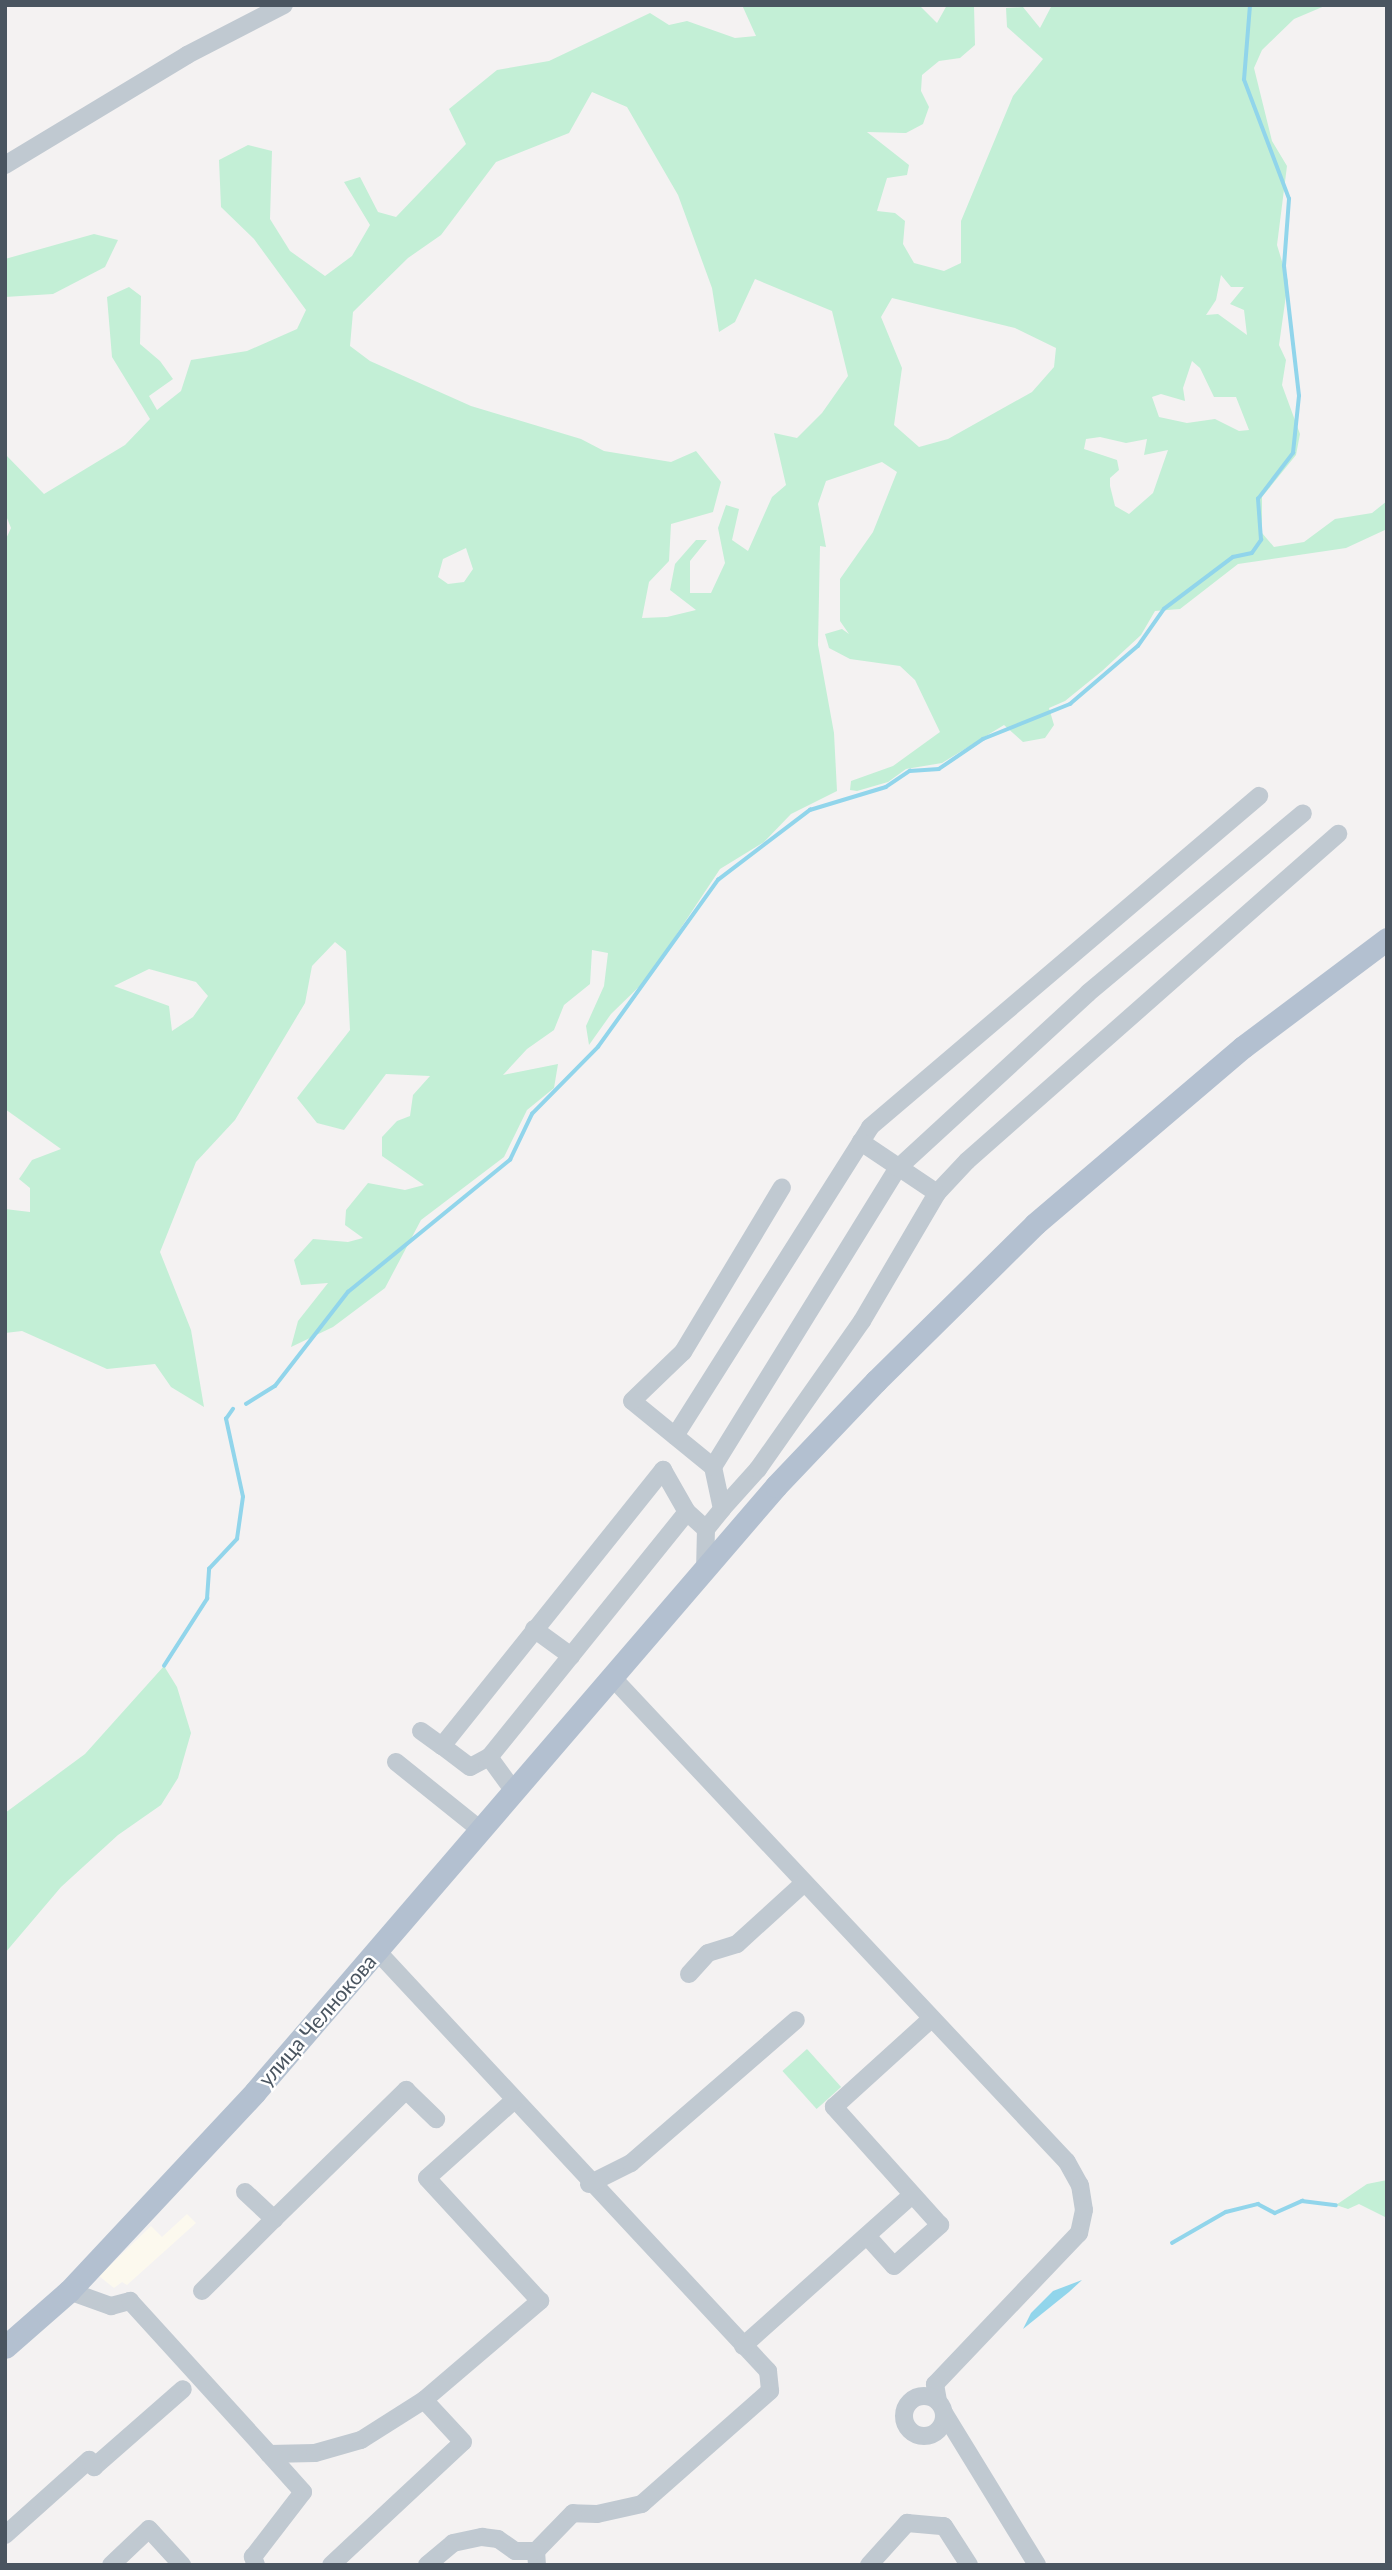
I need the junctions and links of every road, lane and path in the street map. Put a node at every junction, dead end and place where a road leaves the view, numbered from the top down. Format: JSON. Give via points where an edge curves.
{"nodes":[{"id":1,"x":284,"y":5,"type":"edge"},
{"id":2,"x":5,"y":165,"type":"edge"},
{"id":3,"x":1259,"y":796,"type":"dead end"},
{"id":4,"x":1303,"y":813,"type":"dead end"},
{"id":5,"x":1338,"y":834,"type":"dead end"},
{"id":6,"x":1387,"y":939,"type":"edge"},
{"id":7,"x":861,"y":1142,"type":"junction"},
{"id":8,"x":898,"y":1168,"type":"junction"},
{"id":9,"x":782,"y":1188,"type":"dead end"},
{"id":10,"x":937,"y":1193,"type":"junction"},
{"id":11,"x":675,"y":1436,"type":"junction"},
{"id":12,"x":713,"y":1467,"type":"junction"},
{"id":13,"x":722,"y":1509,"type":"junction"},
{"id":14,"x":687,"y":1512,"type":"junction"},
{"id":15,"x":706,"y":1529,"type":"junction"},
{"id":16,"x":705,"y":1572,"type":"junction"},
{"id":17,"x":534,"y":1629,"type":"junction"},
{"id":18,"x":571,"y":1656,"type":"junction"},
{"id":19,"x":611,"y":1675,"type":"junction"},
{"id":20,"x":421,"y":1731,"type":"dead end"},
{"id":21,"x":442,"y":1746,"type":"junction"},
{"id":22,"x":489,"y":1756,"type":"junction"},
{"id":23,"x":396,"y":1762,"type":"dead end"},
{"id":24,"x":512,"y":1789,"type":"junction"},
{"id":25,"x":478,"y":1828,"type":"junction"},
{"id":26,"x":804,"y":1883,"type":"junction"},
{"id":27,"x":377,"y":1951,"type":"junction"},
{"id":28,"x":689,"y":1974,"type":"dead end"},
{"id":29,"x":796,"y":2020,"type":"dead end"},
{"id":30,"x":931,"y":2020,"type":"junction"},
{"id":31,"x":513,"y":2101,"type":"junction"},
{"id":32,"x":436,"y":2119,"type":"dead end"},
{"id":33,"x":589,"y":2184,"type":"junction"},
{"id":34,"x":245,"y":2192,"type":"dead end"},
{"id":35,"x":912,"y":2195,"type":"junction"},
{"id":36,"x":275,"y":2218,"type":"junction"},
{"id":37,"x":867,"y":2236,"type":"junction"},
{"id":38,"x":69,"y":2291,"type":"junction"},
{"id":39,"x":202,"y":2291,"type":"dead end"},
{"id":40,"x":743,"y":2346,"type":"junction"},
{"id":41,"x":5,"y":2347,"type":"edge"},
{"id":42,"x":183,"y":2389,"type":"dead end"},
{"id":43,"x":424,"y":2400,"type":"junction"},
{"id":44,"x":269,"y":2454,"type":"junction"},
{"id":45,"x":5,"y":2536,"type":"edge"},
{"id":46,"x":537,"y":2558,"type":"edge"},
{"id":47,"x":111,"y":2565,"type":"edge"},
{"id":48,"x":182,"y":2565,"type":"edge"},
{"id":49,"x":256,"y":2565,"type":"edge"},
{"id":50,"x":331,"y":2565,"type":"edge"},
{"id":51,"x":427,"y":2565,"type":"edge"},
{"id":52,"x":869,"y":2565,"type":"edge"},
{"id":53,"x":969,"y":2565,"type":"edge"},
{"id":54,"x":1037,"y":2565,"type":"edge"}],
"edges":[{"from":1,"to":2,"type":"street","via":[[187,55]]},
{"from":3,"to":7,"type":"street","via":[[870,1127]]},
{"from":4,"to":8,"type":"street","via":[[1088,993]]},
{"from":5,"to":10,"type":"street","via":[[967,1161]]},
{"from":6,"to":16,"type":"main road","name":"улица Челнокова","via":[[1243,1047],[1035,1224],[776,1486]]},
{"from":7,"to":8,"type":"street"},
{"from":7,"to":11,"type":"street"},
{"from":8,"to":10,"type":"street"},
{"from":8,"to":12,"type":"street"},
{"from":9,"to":11,"type":"street","via":[[683,1352],[632,1401]]},
{"from":10,"to":13,"type":"street","via":[[862,1321],[758,1469]]},
{"from":11,"to":12,"type":"street"},
{"from":12,"to":13,"type":"street"},
{"from":13,"to":15,"type":"street"},
{"from":14,"to":15,"type":"street"},
{"from":14,"to":17,"type":"street","via":[[663,1470]]},
{"from":14,"to":18,"type":"street"},
{"from":15,"to":16,"type":"street"},
{"from":16,"to":19,"type":"main road","name":"улица Челнокова"},
{"from":17,"to":18,"type":"street"},
{"from":17,"to":21,"type":"street"},
{"from":18,"to":22,"type":"street"},
{"from":19,"to":24,"type":"main road","name":"улица Челнокова"},
{"from":19,"to":26,"type":"street"},
{"from":20,"to":21,"type":"street"},
{"from":21,"to":22,"type":"street","via":[[470,1767]]},
{"from":22,"to":24,"type":"street"},
{"from":23,"to":25,"type":"street"},
{"from":24,"to":25,"type":"main road","name":"улица Челнокова"},
{"from":25,"to":27,"type":"main road","name":"улица Челнокова"},
{"from":26,"to":28,"type":"street","via":[[737,1944],[708,1953]]},
{"from":26,"to":30,"type":"street"},
{"from":27,"to":31,"type":"street"},
{"from":27,"to":38,"type":"main road","name":"улица Челнокова","via":[[255,2092]]},
{"from":29,"to":33,"type":"street","via":[[631,2163]]},
{"from":30,"to":35,"type":"street","via":[[834,2107]]},
{"from":30,"to":54,"type":"street","via":[[1067,2162],[1080,2185],[1084,2210],[1079,2233],[933,2392]]},
{"from":31,"to":33,"type":"street"},
{"from":31,"to":43,"type":"street","via":[[427,2178],[540,2301]]},
{"from":32,"to":36,"type":"street","via":[[406,2090]]},
{"from":33,"to":40,"type":"street"},
{"from":34,"to":36,"type":"street"},
{"from":35,"to":37,"type":"street"},
{"from":35,"to":37,"type":"street","via":[[940,2225],[894,2266]]},
{"from":36,"to":39,"type":"street"},
{"from":37,"to":40,"type":"street"},
{"from":38,"to":41,"type":"main road","name":"улица Челнокова"},
{"from":38,"to":44,"type":"street","via":[[111,2306],[130,2301]]},
{"from":40,"to":46,"type":"street","via":[[768,2371],[770,2391],[642,2504],[597,2514],[573,2513]]},
{"from":42,"to":45,"type":"street","via":[[94,2467],[89,2460]]},
{"from":43,"to":44,"type":"street","via":[[361,2440],[314,2453]]},
{"from":43,"to":50,"type":"street","via":[[463,2442]]},
{"from":44,"to":49,"type":"street","via":[[303,2492],[253,2557]]},
{"from":46,"to":51,"type":"street","via":[[498,2539],[482,2537],[453,2543]]},
{"from":47,"to":48,"type":"street","via":[[149,2529]]},
{"from":52,"to":53,"type":"street","via":[[907,2523],[944,2526]]}]}
